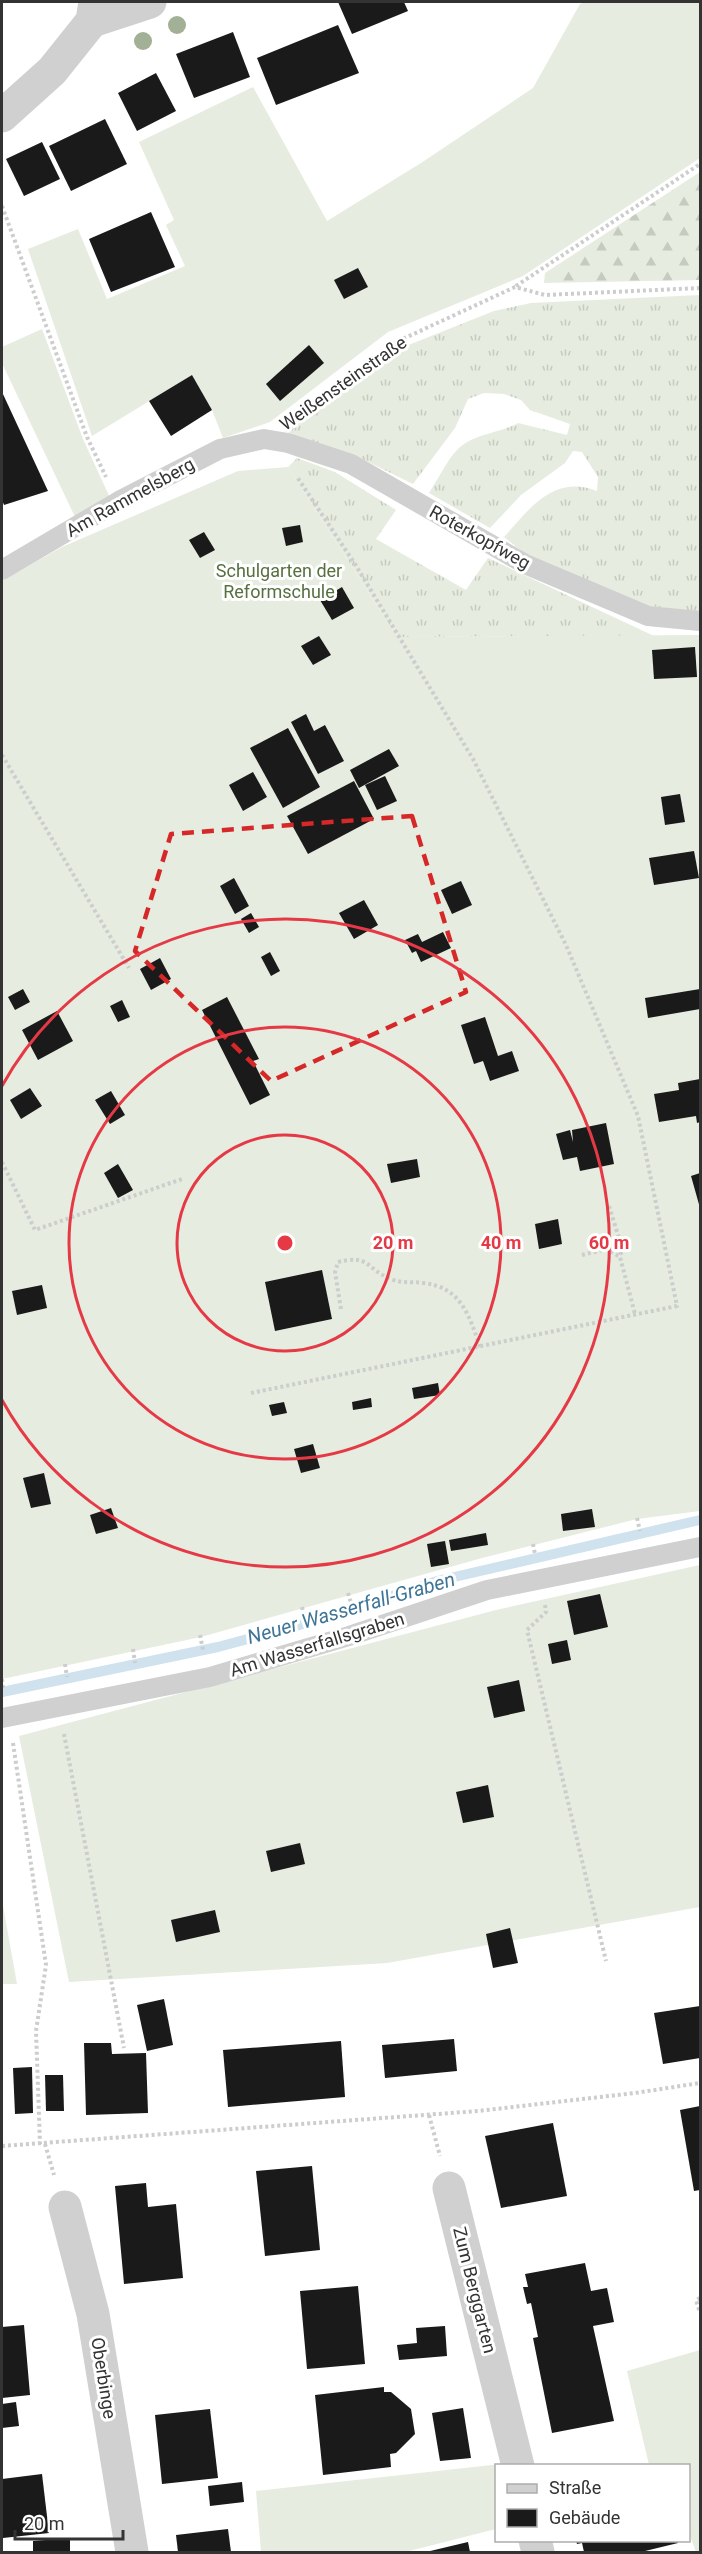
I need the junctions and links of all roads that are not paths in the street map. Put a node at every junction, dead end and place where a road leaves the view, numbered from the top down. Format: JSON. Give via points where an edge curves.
{"nodes":[{"id":1,"x":150,"y":2,"type":"edge"},
{"id":2,"x":94,"y":11,"type":"edge"},
{"id":3,"x":2,"y":116,"type":"edge"},
{"id":4,"x":264,"y":439,"type":"joint"},
{"id":5,"x":2,"y":570,"type":"edge"},
{"id":6,"x":700,"y":621,"type":"edge"},
{"id":7,"x":700,"y":1547,"type":"edge"},
{"id":8,"x":5,"y":1717,"type":"edge"},
{"id":9,"x":449,"y":2188,"type":"road end"},
{"id":10,"x":65,"y":2207,"type":"dead end"},
{"id":11,"x":518,"y":2464,"type":"edge"},
{"id":12,"x":132,"y":2553,"type":"edge"}],
"edges":[{"from":1,"to":2,"type":"street"},
{"from":2,"to":3,"type":"street","via":[[52,71]]},
{"from":4,"to":5,"type":"lane","name":"Am Rammelsberg","via":[[220,448],[119,501]]},
{"from":4,"to":6,"type":"lane","name":"Roterkopfweg","via":[[351,464],[525,564],[648,616]]},
{"from":7,"to":8,"type":"lane","name":"Am Wasserfallsgraben","via":[[487,1590],[210,1677]]},
{"from":9,"to":11,"type":"street","name":"Zum Berggarten"},
{"from":10,"to":12,"type":"street","name":"Oberbinge","via":[[93,2314]]}]}
